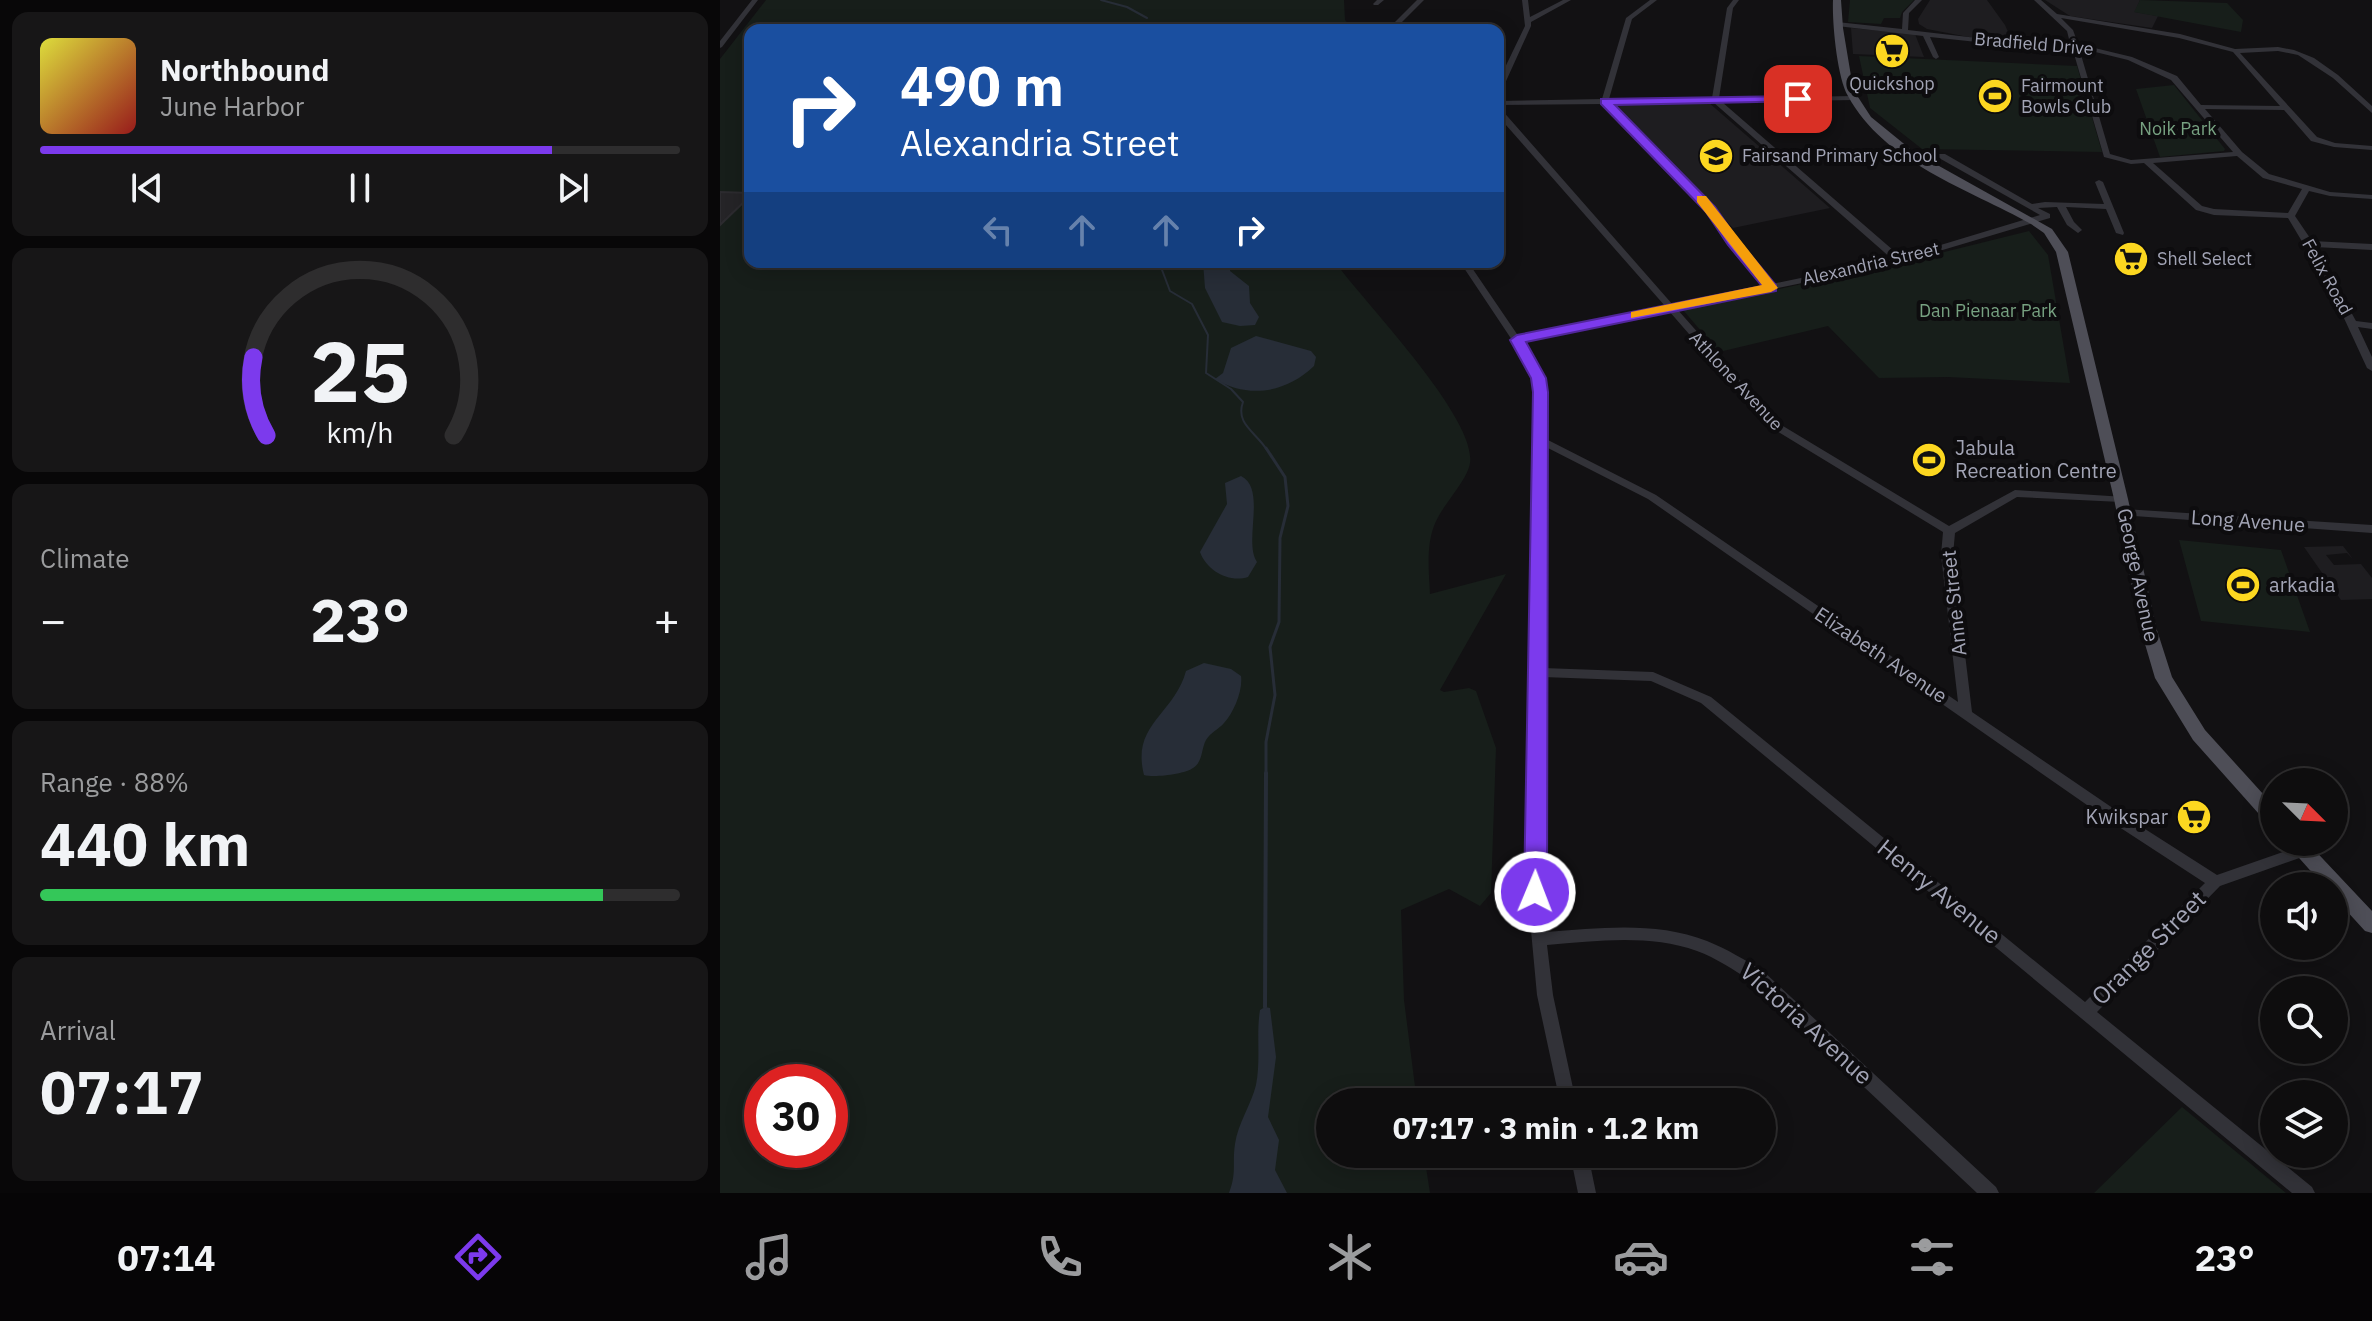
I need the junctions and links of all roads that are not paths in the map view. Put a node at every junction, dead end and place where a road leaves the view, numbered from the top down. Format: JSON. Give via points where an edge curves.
{"nodes":[{"id":1,"x":755,"y":0,"type":"edge"},
{"id":2,"x":1421,"y":0,"type":"edge"},
{"id":3,"x":1525,"y":0,"type":"edge"},
{"id":4,"x":1568,"y":0,"type":"edge"},
{"id":5,"x":1654,"y":0,"type":"edge"},
{"id":6,"x":1736,"y":0,"type":"edge"},
{"id":7,"x":1840,"y":0,"type":"edge"},
{"id":8,"x":1919,"y":0,"type":"edge"},
{"id":9,"x":2037,"y":0,"type":"edge"},
{"id":10,"x":2058,"y":16,"type":"junction"},
{"id":11,"x":1529,"y":20,"type":"junction"},
{"id":12,"x":1396,"y":24,"type":"edge"},
{"id":13,"x":1838,"y":25,"type":"junction"},
{"id":14,"x":1905,"y":30,"type":"junction"},
{"id":15,"x":1925,"y":33,"type":"junction"},
{"id":16,"x":2073,"y":45,"type":"junction"},
{"id":17,"x":720,"y":46,"type":"edge"},
{"id":18,"x":2235,"y":51,"type":"junction"},
{"id":19,"x":1936,"y":57,"type":"dead end"},
{"id":20,"x":1504,"y":76,"type":"edge"},
{"id":21,"x":1854,"y":98,"type":"junction"},
{"id":22,"x":1715,"y":100,"type":"junction"},
{"id":23,"x":1605,"y":101,"type":"junction"},
{"id":24,"x":1504,"y":103,"type":"edge"},
{"id":25,"x":2200,"y":107,"type":"junction"},
{"id":26,"x":2287,"y":108,"type":"junction"},
{"id":27,"x":2372,"y":111,"type":"edge"},
{"id":28,"x":1504,"y":118,"type":"edge"},
{"id":29,"x":2372,"y":148,"type":"edge"},
{"id":30,"x":2239,"y":154,"type":"junction"},
{"id":31,"x":1942,"y":156,"type":"dead end"},
{"id":32,"x":2146,"y":161,"type":"junction"},
{"id":33,"x":2099,"y":182,"type":"dead end"},
{"id":34,"x":2306,"y":189,"type":"junction"},
{"id":35,"x":2372,"y":197,"type":"edge"},
{"id":36,"x":2061,"y":206,"type":"junction"},
{"id":37,"x":2109,"y":207,"type":"junction"},
{"id":38,"x":2035,"y":213,"type":"junction"},
{"id":39,"x":2291,"y":216,"type":"junction"},
{"id":40,"x":2078,"y":230,"type":"dead end"},
{"id":41,"x":2120,"y":233,"type":"dead end"},
{"id":42,"x":2311,"y":244,"type":"junction"},
{"id":43,"x":2372,"y":247,"type":"edge"},
{"id":44,"x":1899,"y":260,"type":"junction"},
{"id":45,"x":1468,"y":268,"type":"edge"},
{"id":46,"x":1771,"y":288,"type":"junction"},
{"id":47,"x":1668,"y":308,"type":"junction"},
{"id":48,"x":2353,"y":324,"type":"junction"},
{"id":49,"x":2372,"y":326,"type":"edge"},
{"id":50,"x":1517,"y":340,"type":"junction"},
{"id":51,"x":2372,"y":368,"type":"edge"},
{"id":52,"x":1540,"y":440,"type":"junction"},
{"id":53,"x":2123,"y":506,"type":"junction"},
{"id":54,"x":2372,"y":529,"type":"edge"},
{"id":55,"x":1949,"y":531,"type":"junction"},
{"id":56,"x":1538,"y":672,"type":"junction"},
{"id":57,"x":1966,"y":713,"type":"junction"},
{"id":58,"x":2260,"y":803,"type":"edge"},
{"id":59,"x":2277,"y":856,"type":"edge"},
{"id":60,"x":2307,"y":856,"type":"edge"},
{"id":61,"x":2215,"y":882,"type":"junction"},
{"id":62,"x":2372,"y":925,"type":"edge"},
{"id":63,"x":1538,"y":939,"type":"junction"},
{"id":64,"x":2086,"y":1012,"type":"junction"},
{"id":65,"x":1565,"y":1088,"type":"edge"},
{"id":66,"x":1582,"y":1168,"type":"edge"},
{"id":67,"x":1587,"y":1193,"type":"edge"},
{"id":68,"x":1990,"y":1193,"type":"edge"},
{"id":69,"x":2306,"y":1193,"type":"edge"}],
"edges":[{"from":1,"to":17,"type":"street"},
{"from":2,"to":12,"type":"street"},
{"from":3,"to":11,"type":"street"},
{"from":4,"to":11,"type":"street"},
{"from":5,"to":23,"type":"street","via":[[1629,18]]},
{"from":6,"to":22,"type":"street","via":[[1729,13]]},
{"from":7,"to":13,"type":"main road","name":"George Avenue"},
{"from":8,"to":14,"type":"street","via":[[1906,13]]},
{"from":9,"to":10,"type":"street"},
{"from":10,"to":16,"type":"street","via":[[2069,28]]},
{"from":10,"to":18,"type":"street","via":[[2180,36]]},
{"from":11,"to":20,"type":"street"},
{"from":13,"to":14,"type":"street","name":"Bradfield Drive"},
{"from":13,"to":21,"type":"main road","name":"George Avenue"},
{"from":14,"to":15,"type":"street","name":"Bradfield Drive"},
{"from":15,"to":16,"type":"street","name":"Bradfield Drive"},
{"from":15,"to":19,"type":"street"},
{"from":16,"to":25,"type":"street","name":"Bradfield Drive","via":[[2156,68],[2183,86]]},
{"from":16,"to":32,"type":"street","via":[[2107,155]]},
{"from":18,"to":26,"type":"street"},
{"from":18,"to":27,"type":"street","via":[[2303,55]]},
{"from":21,"to":22,"type":"street"},
{"from":21,"to":38,"type":"main road","name":"George Avenue","via":[[1871,121],[1912,154]]},
{"from":22,"to":23,"type":"street"},
{"from":22,"to":44,"type":"street"},
{"from":23,"to":24,"type":"street"},
{"from":23,"to":46,"type":"street","via":[[1711,210]]},
{"from":25,"to":26,"type":"street"},
{"from":25,"to":30,"type":"street","name":"Bradfield Drive"},
{"from":26,"to":29,"type":"street","via":[[2314,139]]},
{"from":28,"to":47,"type":"street","name":"Athlone Avenue"},
{"from":30,"to":32,"type":"street"},
{"from":30,"to":34,"type":"street","name":"Bradfield Drive","via":[[2269,178]]},
{"from":31,"to":38,"type":"street"},
{"from":32,"to":39,"type":"street","via":[[2199,208]]},
{"from":33,"to":37,"type":"street"},
{"from":34,"to":35,"type":"street","name":"Bradfield Drive"},
{"from":34,"to":39,"type":"street","name":"Felix Road"},
{"from":36,"to":37,"type":"street","name":"Alexandria Street"},
{"from":36,"to":38,"type":"street","name":"Alexandria Street"},
{"from":36,"to":40,"type":"street"},
{"from":37,"to":41,"type":"street"},
{"from":38,"to":44,"type":"street","name":"Alexandria Street"},
{"from":38,"to":53,"type":"main road","name":"George Avenue","via":[[2062,252]]},
{"from":39,"to":42,"type":"street","name":"Felix Road"},
{"from":42,"to":43,"type":"street"},
{"from":42,"to":48,"type":"street","name":"Felix Road"},
{"from":44,"to":46,"type":"street","name":"Alexandria Street"},
{"from":45,"to":50,"type":"street"},
{"from":46,"to":47,"type":"street","name":"Alexandria Street"},
{"from":47,"to":50,"type":"street","name":"Alexandria Street"},
{"from":47,"to":55,"type":"street","name":"Athlone Avenue","via":[[1774,425]]},
{"from":48,"to":49,"type":"street"},
{"from":48,"to":51,"type":"street","name":"Felix Road"},
{"from":50,"to":52,"type":"street","via":[[1539,378]]},
{"from":52,"to":56,"type":"street"},
{"from":52,"to":57,"type":"street","name":"Elizabeth Avenue","via":[[1652,497]]},
{"from":53,"to":54,"type":"street","name":"Long Avenue"},
{"from":53,"to":55,"type":"street","name":"Anne Street","via":[[2015,493]]},
{"from":53,"to":58,"type":"main road","name":"George Avenue","via":[[2164,678],[2199,735]]},
{"from":55,"to":57,"type":"street","name":"Anne Street","via":[[1947,555]]},
{"from":56,"to":63,"type":"street"},
{"from":56,"to":64,"type":"street","name":"Henry Avenue","via":[[1653,677],[1706,700]]},
{"from":57,"to":61,"type":"street","name":"Elizabeth Avenue"},
{"from":59,"to":61,"type":"street","name":"Orange Street"},
{"from":60,"to":62,"type":"main road"},
{"from":61,"to":64,"type":"street","name":"Orange Street"},
{"from":63,"to":65,"type":"street"},
{"from":63,"to":68,"type":"street","name":"Victoria Avenue","via":[[1646,932],[1682,939],[1738,963]]},
{"from":64,"to":69,"type":"street","name":"Henry Avenue"},
{"from":66,"to":67,"type":"street"}]}
